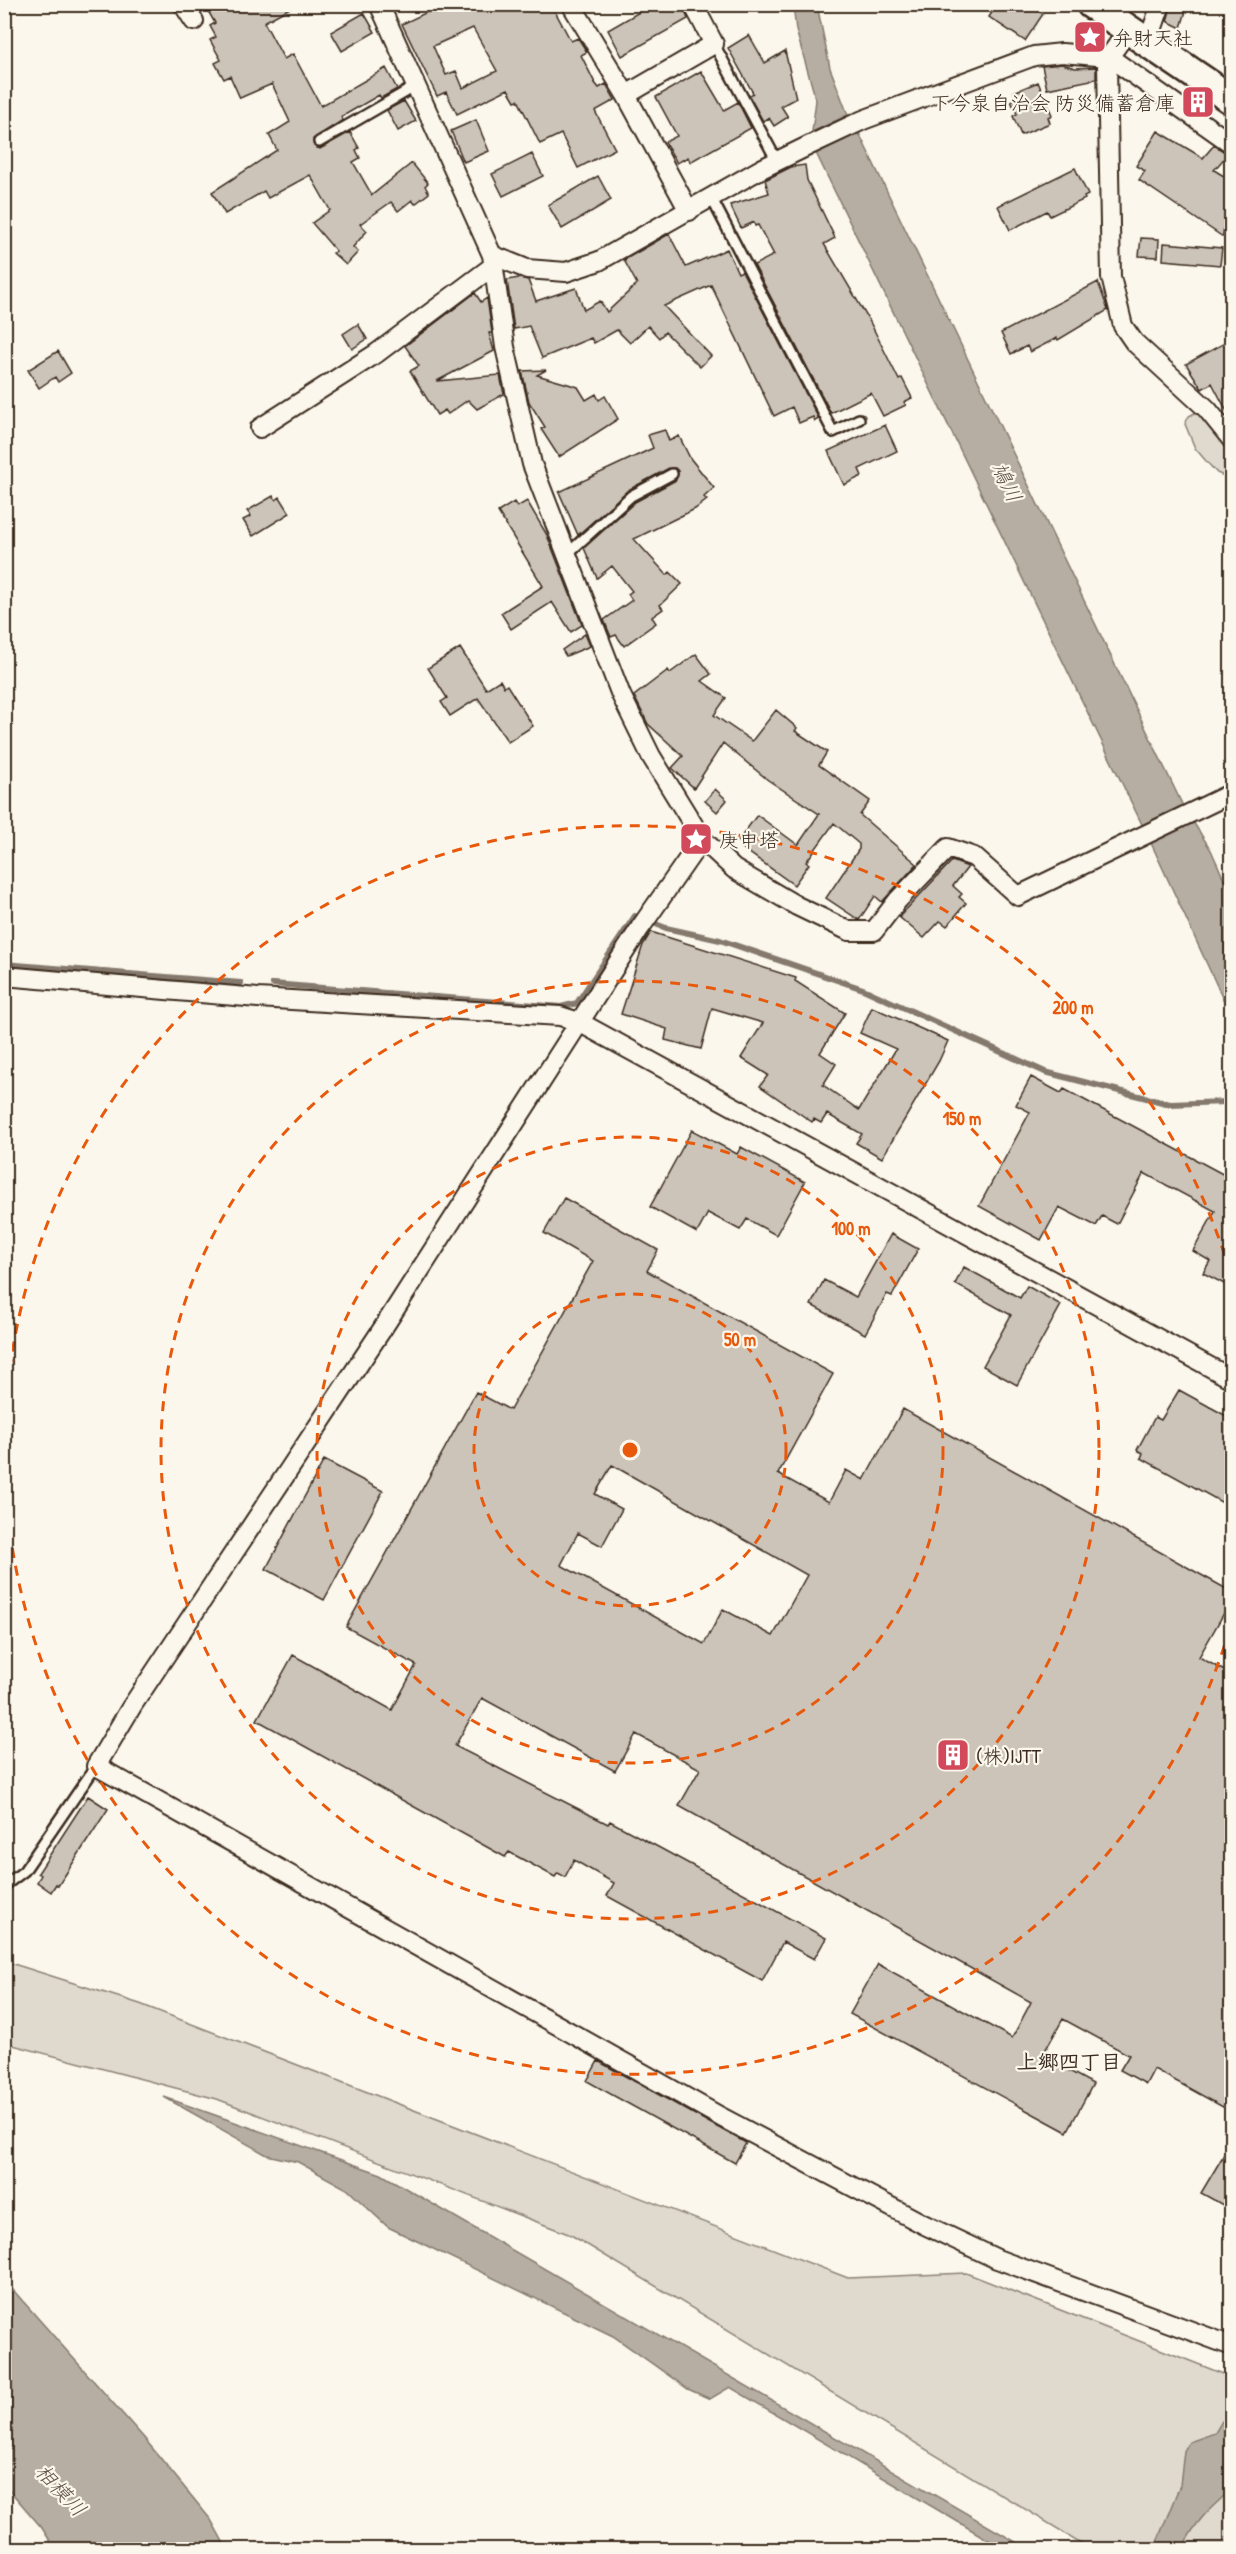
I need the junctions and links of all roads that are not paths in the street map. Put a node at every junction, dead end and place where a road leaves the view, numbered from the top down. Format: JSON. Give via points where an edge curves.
{"nodes":[{"id":1,"x":379,"y":4,"type":"edge"},
{"id":2,"x":571,"y":4,"type":"edge"},
{"id":3,"x":693,"y":4,"type":"edge"},
{"id":4,"x":1091,"y":4,"type":"edge"},
{"id":5,"x":1161,"y":4,"type":"edge"},
{"id":6,"x":183,"y":5,"type":"edge"},
{"id":7,"x":194,"y":21,"type":"dead end"},
{"id":8,"x":1138,"y":35,"type":"junction"},
{"id":9,"x":714,"y":44,"type":"junction"},
{"id":10,"x":1109,"y":57,"type":"junction"},
{"id":11,"x":416,"y":86,"type":"junction"},
{"id":12,"x":626,"y":95,"type":"junction"},
{"id":13,"x":1232,"y":100,"type":"edge"},
{"id":14,"x":319,"y":142,"type":"dead end"},
{"id":15,"x":1232,"y":144,"type":"edge"},
{"id":16,"x":777,"y":161,"type":"junction"},
{"id":17,"x":712,"y":199,"type":"junction"},
{"id":18,"x":689,"y":211,"type":"junction"},
{"id":19,"x":493,"y":261,"type":"junction"},
{"id":20,"x":859,"y":419,"type":"dead end"},
{"id":21,"x":260,"y":428,"type":"dead end"},
{"id":22,"x":1232,"y":440,"type":"edge"},
{"id":23,"x":672,"y":474,"type":"dead end"},
{"id":24,"x":566,"y":555,"type":"junction"},
{"id":25,"x":1232,"y":793,"type":"edge"},
{"id":26,"x":702,"y":838,"type":"junction"},
{"id":27,"x":4,"y":976,"type":"edge"},
{"id":28,"x":579,"y":1022,"type":"junction"},
{"id":29,"x":1232,"y":1379,"type":"edge"},
{"id":30,"x":96,"y":1766,"type":"junction"},
{"id":31,"x":4,"y":1887,"type":"edge"},
{"id":32,"x":1232,"y":2346,"type":"edge"}],
"edges":[{"from":1,"to":11,"type":"street"},
{"from":2,"to":12,"type":"street"},
{"from":3,"to":9,"type":"street"},
{"from":4,"to":8,"type":"main road"},
{"from":5,"to":8,"type":"street"},
{"from":6,"to":7,"type":"street"},
{"from":8,"to":10,"type":"street"},
{"from":8,"to":13,"type":"main road"},
{"from":9,"to":12,"type":"street"},
{"from":9,"to":16,"type":"lane"},
{"from":10,"to":15,"type":"street"},
{"from":10,"to":16,"type":"street","via":[[1062,53],[1034,56],[863,120]]},
{"from":10,"to":22,"type":"street","via":[[1111,277],[1123,326],[1134,342]]},
{"from":11,"to":14,"type":"lane"},
{"from":11,"to":19,"type":"street"},
{"from":12,"to":18,"type":"street"},
{"from":16,"to":17,"type":"street"},
{"from":17,"to":18,"type":"street"},
{"from":17,"to":20,"type":"lane","via":[[833,432]]},
{"from":18,"to":19,"type":"street","via":[[599,261],[566,272]]},
{"from":19,"to":21,"type":"street","via":[[377,353]]},
{"from":19,"to":24,"type":"street","via":[[519,414],[532,464]]},
{"from":23,"to":24,"type":"lane","via":[[631,496]]},
{"from":24,"to":26,"type":"street","via":[[626,705],[651,756]]},
{"from":25,"to":26,"type":"street","via":[[1018,896],[974,856],[948,848],[897,900],[874,931],[849,931],[796,906],[734,869]]},
{"from":26,"to":28,"type":"street"},
{"from":27,"to":28,"type":"street","via":[[258,998],[560,1016]]},
{"from":28,"to":29,"type":"street"},
{"from":28,"to":30,"type":"street"},
{"from":30,"to":31,"type":"lane","via":[[24,1871]]},
{"from":30,"to":32,"type":"street","via":[[721,2117],[925,2225],[997,2259]]}]}
